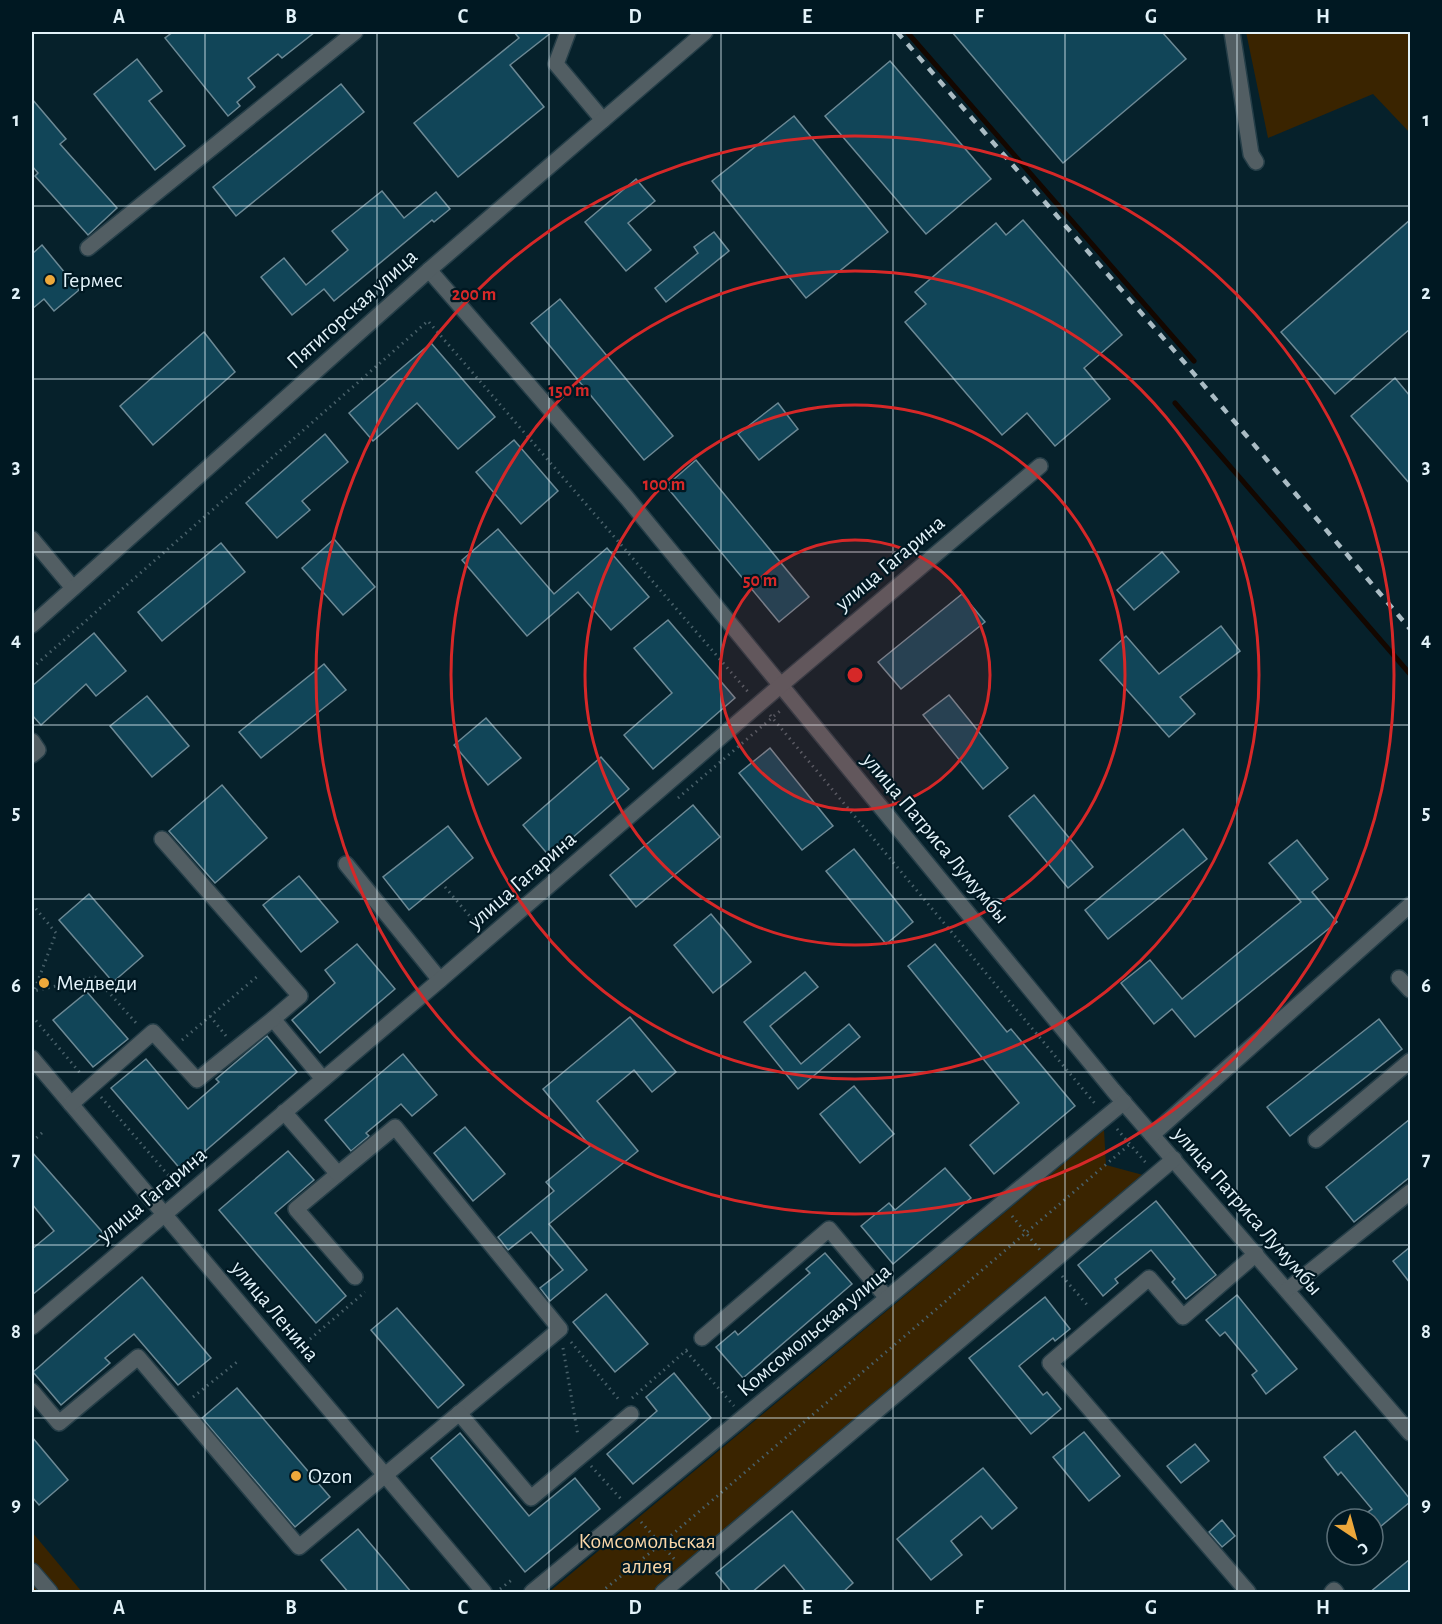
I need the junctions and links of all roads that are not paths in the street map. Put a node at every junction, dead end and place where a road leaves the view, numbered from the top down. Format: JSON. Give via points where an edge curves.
{"nodes":[{"id":1,"x":355,"y":32,"type":"edge"},
{"id":2,"x":568,"y":32,"type":"edge"},
{"id":3,"x":705,"y":32,"type":"edge"},
{"id":4,"x":1232,"y":32,"type":"edge"},
{"id":5,"x":603,"y":120,"type":"junction"},
{"id":6,"x":1256,"y":162,"type":"dead end"},
{"id":7,"x":88,"y":248,"type":"dead end"},
{"id":8,"x":429,"y":270,"type":"junction"},
{"id":9,"x":1040,"y":466,"type":"dead end"},
{"id":10,"x":32,"y":539,"type":"edge"},
{"id":11,"x":73,"y":588,"type":"junction"},
{"id":12,"x":32,"y":625,"type":"edge"},
{"id":13,"x":781,"y":685,"type":"junction"},
{"id":14,"x":32,"y":741,"type":"edge"},
{"id":15,"x":32,"y":755,"type":"edge"},
{"id":16,"x":162,"y":839,"type":"dead end"},
{"id":17,"x":346,"y":864,"type":"dead end"},
{"id":18,"x":1410,"y":905,"type":"edge"},
{"id":19,"x":1399,"y":978,"type":"dead end"},
{"id":20,"x":440,"y":980,"type":"junction"},
{"id":21,"x":1410,"y":990,"type":"edge"},
{"id":22,"x":273,"y":1019,"type":"junction"},
{"id":23,"x":32,"y":1058,"type":"edge"},
{"id":24,"x":1410,"y":1061,"type":"edge"},
{"id":25,"x":323,"y":1079,"type":"junction"},
{"id":26,"x":1124,"y":1102,"type":"junction"},
{"id":27,"x":71,"y":1104,"type":"junction"},
{"id":28,"x":284,"y":1112,"type":"junction"},
{"id":29,"x":1152,"y":1135,"type":"junction"},
{"id":30,"x":1316,"y":1140,"type":"dead end"},
{"id":31,"x":1174,"y":1159,"type":"junction"},
{"id":32,"x":338,"y":1174,"type":"junction"},
{"id":33,"x":1410,"y":1192,"type":"edge"},
{"id":34,"x":164,"y":1214,"type":"junction"},
{"id":35,"x":1256,"y":1254,"type":"junction"},
{"id":36,"x":355,"y":1277,"type":"road end"},
{"id":37,"x":1287,"y":1290,"type":"junction"},
{"id":38,"x":887,"y":1298,"type":"junction"},
{"id":39,"x":32,"y":1327,"type":"edge"},
{"id":40,"x":702,"y":1338,"type":"road end"},
{"id":41,"x":32,"y":1391,"type":"edge"},
{"id":42,"x":459,"y":1413,"type":"junction"},
{"id":43,"x":631,"y":1414,"type":"dead end"},
{"id":44,"x":1410,"y":1433,"type":"edge"},
{"id":45,"x":385,"y":1475,"type":"junction"},
{"id":46,"x":32,"y":1571,"type":"edge"},
{"id":47,"x":50,"y":1593,"type":"edge"},
{"id":48,"x":484,"y":1593,"type":"edge"},
{"id":49,"x":532,"y":1593,"type":"edge"},
{"id":50,"x":663,"y":1593,"type":"edge"},
{"id":51,"x":1248,"y":1593,"type":"edge"},
{"id":52,"x":1332,"y":1593,"type":"edge"},
{"id":53,"x":1336,"y":1593,"type":"edge"}],
"edges":[{"from":1,"to":7,"type":"street"},
{"from":2,"to":5,"type":"street","via":[[556,63]]},
{"from":3,"to":5,"type":"street","name":"Пятигорская улица"},
{"from":4,"to":6,"type":"street","via":[[1251,154]]},
{"from":5,"to":8,"type":"street","name":"Пятигорская улица"},
{"from":8,"to":11,"type":"street","name":"Пятигорская улица"},
{"from":8,"to":13,"type":"street","name":"улица Патриса Лумумбы","via":[[627,498]]},
{"from":9,"to":13,"type":"street","name":"улица Гагарина"},
{"from":10,"to":11,"type":"street"},
{"from":11,"to":12,"type":"street","name":"Пятигорская улица"},
{"from":13,"to":20,"type":"street","name":"улица Гагарина"},
{"from":13,"to":26,"type":"street","name":"улица Патриса Лумумбы"},
{"from":14,"to":15,"type":"street","via":[[39,750]]},
{"from":16,"to":22,"type":"street","via":[[300,996]]},
{"from":17,"to":20,"type":"street"},
{"from":18,"to":29,"type":"street"},
{"from":19,"to":21,"type":"street"},
{"from":20,"to":25,"type":"street","name":"улица Гагарина"},
{"from":22,"to":25,"type":"street"},
{"from":22,"to":27,"type":"street","via":[[197,1080],[153,1032]]},
{"from":23,"to":27,"type":"street","name":"улица Ленина"},
{"from":24,"to":30,"type":"street"},
{"from":25,"to":28,"type":"street","name":"улица Гагарина"},
{"from":26,"to":29,"type":"street","name":"улица Патриса Лумумбы"},
{"from":26,"to":38,"type":"street","name":"Комсомольская улица"},
{"from":27,"to":34,"type":"street","name":"улица Ленина"},
{"from":28,"to":32,"type":"street"},
{"from":28,"to":34,"type":"street","name":"улица Гагарина"},
{"from":29,"to":31,"type":"street","name":"улица Патриса Лумумбы"},
{"from":31,"to":35,"type":"street","name":"улица Патриса Лумумбы"},
{"from":31,"to":50,"type":"street"},
{"from":32,"to":36,"type":"street","via":[[296,1209]]},
{"from":32,"to":42,"type":"street","via":[[395,1127],[560,1329]]},
{"from":33,"to":37,"type":"street"},
{"from":34,"to":39,"type":"street","name":"улица Гагарина"},
{"from":34,"to":45,"type":"street","name":"улица Ленина"},
{"from":35,"to":37,"type":"street","name":"улица Патриса Лумумбы"},
{"from":35,"to":51,"type":"street","via":[[1183,1317],[1149,1278],[1050,1363]]},
{"from":37,"to":44,"type":"street","name":"улица Патриса Лумумбы"},
{"from":38,"to":40,"type":"street","via":[[829,1229]]},
{"from":38,"to":49,"type":"street","name":"Комсомольская улица"},
{"from":41,"to":45,"type":"street","via":[[59,1423],[138,1357],[299,1547]]},
{"from":42,"to":43,"type":"street","via":[[531,1498]]},
{"from":42,"to":45,"type":"street"},
{"from":45,"to":48,"type":"street","name":"улица Ленина"},
{"from":46,"to":47,"type":"street"},
{"from":52,"to":53,"type":"street"}]}
